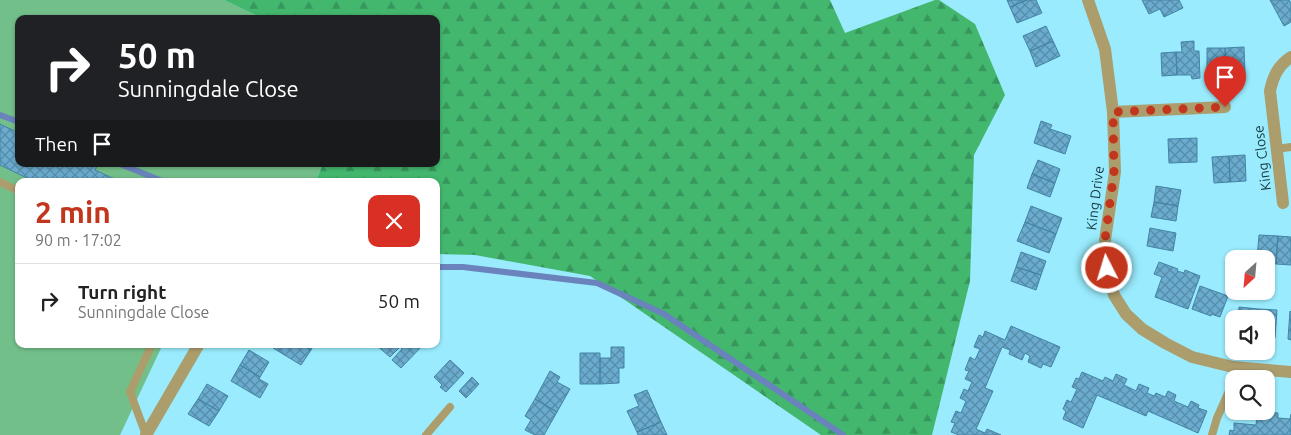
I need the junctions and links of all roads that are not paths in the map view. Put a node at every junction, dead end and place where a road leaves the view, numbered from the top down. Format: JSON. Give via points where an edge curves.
{"nodes":[{"id":1,"x":1088,"y":0,"type":"edge"},
{"id":2,"x":1291,"y":57,"type":"edge"},
{"id":3,"x":1225,"y":107,"type":"dead end"},
{"id":4,"x":1113,"y":112,"type":"junction"},
{"id":5,"x":1291,"y":147,"type":"edge"},
{"id":6,"x":1276,"y":149,"type":"junction"},
{"id":7,"x":0,"y":182,"type":"edge"},
{"id":8,"x":15,"y":189,"type":"edge"},
{"id":9,"x":1283,"y":203,"type":"dead end"},
{"id":10,"x":150,"y":348,"type":"edge"},
{"id":11,"x":197,"y":348,"type":"edge"},
{"id":12,"x":1234,"y":370,"type":"edge"},
{"id":13,"x":1291,"y":372,"type":"edge"},
{"id":14,"x":1275,"y":373,"type":"edge"},
{"id":15,"x":1225,"y":399,"type":"edge"},
{"id":16,"x":450,"y":407,"type":"dead end"},
{"id":17,"x":146,"y":435,"type":"edge"},
{"id":18,"x":426,"y":435,"type":"edge"},
{"id":19,"x":1212,"y":435,"type":"edge"}],
"edges":[{"from":1,"to":4,"type":"street","name":"King Drive","via":[[1106,49]]},
{"from":2,"to":6,"type":"street","name":"King Close","via":[[1278,68],[1270,91]]},
{"from":3,"to":4,"type":"street"},
{"from":4,"to":12,"type":"street","name":"King Drive","via":[[1114,172],[1105,240],[1107,268],[1114,295],[1126,314],[1165,344],[1192,357],[1233,367]]},
{"from":5,"to":6,"type":"lane"},
{"from":6,"to":9,"type":"street","name":"King Close"},
{"from":7,"to":8,"type":"lane"},
{"from":10,"to":17,"type":"lane","via":[[130,392]]},
{"from":11,"to":17,"type":"street"},
{"from":13,"to":14,"type":"street","name":"King Drive"},
{"from":15,"to":19,"type":"lane"},
{"from":16,"to":18,"type":"lane"}]}
